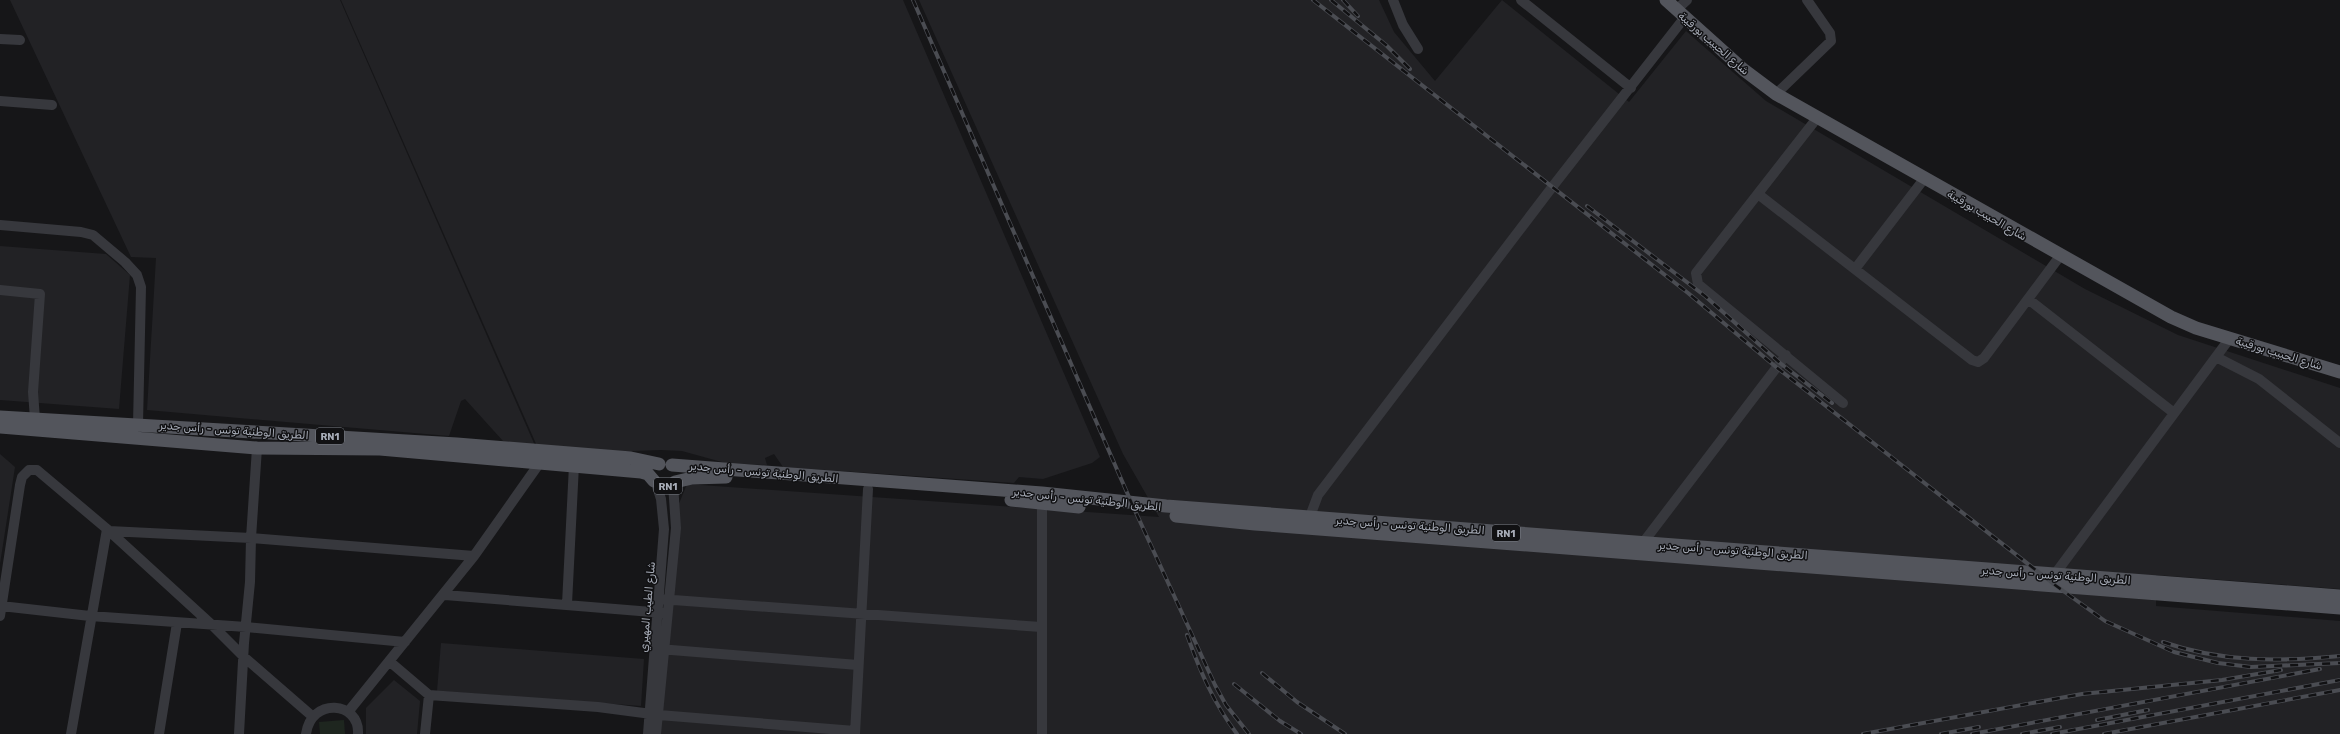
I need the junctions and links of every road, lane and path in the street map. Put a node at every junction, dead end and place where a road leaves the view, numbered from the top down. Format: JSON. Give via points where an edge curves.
{"nodes":[{"id":1,"x":1393,"y":0,"type":"edge"},
{"id":2,"x":1521,"y":0,"type":"edge"},
{"id":3,"x":1666,"y":0,"type":"edge"},
{"id":4,"x":1687,"y":0,"type":"edge"},
{"id":5,"x":1807,"y":0,"type":"edge"},
{"id":6,"x":1681,"y":14,"type":"junction"},
{"id":7,"x":0,"y":39,"type":"edge"},
{"id":8,"x":20,"y":40,"type":"dead end"},
{"id":9,"x":1418,"y":49,"type":"dead end"},
{"id":10,"x":1631,"y":88,"type":"junction"},
{"id":11,"x":1776,"y":94,"type":"junction"},
{"id":12,"x":0,"y":101,"type":"edge"},
{"id":13,"x":52,"y":104,"type":"dead end"},
{"id":14,"x":1817,"y":118,"type":"junction"},
{"id":15,"x":1924,"y":179,"type":"junction"},
{"id":16,"x":1758,"y":194,"type":"junction"},
{"id":17,"x":0,"y":225,"type":"edge"},
{"id":18,"x":2060,"y":256,"type":"junction"},
{"id":19,"x":1855,"y":269,"type":"junction"},
{"id":20,"x":0,"y":290,"type":"edge"},
{"id":21,"x":2028,"y":299,"type":"junction"},
{"id":22,"x":2230,"y":338,"type":"junction"},
{"id":23,"x":1786,"y":355,"type":"junction"},
{"id":24,"x":2216,"y":357,"type":"junction"},
{"id":25,"x":2340,"y":372,"type":"edge"},
{"id":26,"x":1843,"y":403,"type":"dead end"},
{"id":27,"x":2174,"y":413,"type":"junction"},
{"id":28,"x":0,"y":416,"type":"edge"},
{"id":29,"x":34,"y":424,"type":"junction"},
{"id":30,"x":138,"y":424,"type":"junction"},
{"id":31,"x":0,"y":427,"type":"edge"},
{"id":32,"x":2340,"y":443,"type":"edge"},
{"id":33,"x":257,"y":448,"type":"junction"},
{"id":34,"x":541,"y":461,"type":"junction"},
{"id":35,"x":574,"y":465,"type":"junction"},
{"id":36,"x":666,"y":465,"type":"junction"},
{"id":37,"x":655,"y":482,"type":"junction"},
{"id":38,"x":674,"y":483,"type":"junction"},
{"id":39,"x":868,"y":489,"type":"junction"},
{"id":40,"x":1042,"y":498,"type":"junction"},
{"id":41,"x":1311,"y":523,"type":"junction"},
{"id":42,"x":108,"y":530,"type":"junction"},
{"id":43,"x":251,"y":538,"type":"junction"},
{"id":44,"x":1639,"y":548,"type":"junction"},
{"id":45,"x":474,"y":556,"type":"junction"},
{"id":46,"x":2055,"y":574,"type":"junction"},
{"id":47,"x":445,"y":595,"type":"junction"},
{"id":48,"x":2340,"y":596,"type":"edge"},
{"id":49,"x":665,"y":599,"type":"junction"},
{"id":50,"x":567,"y":604,"type":"junction"},
{"id":51,"x":2340,"y":608,"type":"edge"},
{"id":52,"x":1,"y":611,"type":"edge"},
{"id":53,"x":663,"y":613,"type":"junction"},
{"id":54,"x":862,"y":614,"type":"junction"},
{"id":55,"x":90,"y":616,"type":"junction"},
{"id":56,"x":177,"y":623,"type":"junction"},
{"id":57,"x":212,"y":625,"type":"junction"},
{"id":58,"x":246,"y":627,"type":"junction"},
{"id":59,"x":1041,"y":627,"type":"junction"},
{"id":60,"x":405,"y":642,"type":"junction"},
{"id":61,"x":660,"y":649,"type":"junction"},
{"id":62,"x":244,"y":657,"type":"junction"},
{"id":63,"x":389,"y":661,"type":"junction"},
{"id":64,"x":858,"y":665,"type":"junction"},
{"id":65,"x":429,"y":695,"type":"junction"},
{"id":66,"x":348,"y":712,"type":"junction"},
{"id":67,"x":654,"y":714,"type":"junction"},
{"id":68,"x":312,"y":716,"type":"junction"},
{"id":69,"x":855,"y":733,"type":"edge"},
{"id":70,"x":71,"y":734,"type":"edge"},
{"id":71,"x":159,"y":734,"type":"edge"},
{"id":72,"x":239,"y":734,"type":"edge"},
{"id":73,"x":306,"y":734,"type":"edge"},
{"id":74,"x":358,"y":734,"type":"edge"},
{"id":75,"x":425,"y":734,"type":"edge"},
{"id":76,"x":648,"y":734,"type":"edge"},
{"id":77,"x":656,"y":734,"type":"edge"},
{"id":78,"x":1042,"y":734,"type":"edge"}],
"edges":[{"from":1,"to":9,"type":"street","via":[[1403,25]]},
{"from":2,"to":10,"type":"street"},
{"from":3,"to":6,"type":"main road","name":"شارع الحبيب بورقيبة"},
{"from":4,"to":6,"type":"street"},
{"from":5,"to":11,"type":"street","via":[[1830,33],[1830,41]]},
{"from":6,"to":10,"type":"street"},
{"from":6,"to":11,"type":"main road","name":"شارع الحبيب بورقيبة"},
{"from":7,"to":8,"type":"street"},
{"from":10,"to":41,"type":"street","via":[[1553,186],[1318,495]]},
{"from":11,"to":14,"type":"main road","name":"شارع الحبيب بورقيبة"},
{"from":12,"to":13,"type":"street"},
{"from":14,"to":15,"type":"main road","name":"شارع الحبيب بورقيبة"},
{"from":14,"to":16,"type":"street"},
{"from":15,"to":18,"type":"main road","name":"شارع الحبيب بورقيبة"},
{"from":15,"to":19,"type":"street"},
{"from":16,"to":19,"type":"street"},
{"from":16,"to":23,"type":"street","via":[[1696,273],[1696,278],[1698,284]]},
{"from":17,"to":30,"type":"street","via":[[93,235],[137,275],[141,287]]},
{"from":18,"to":21,"type":"street"},
{"from":18,"to":22,"type":"main road","name":"شارع الحبيب بورقيبة","via":[[2171,317]]},
{"from":19,"to":21,"type":"street","via":[[1972,360],[1978,362],[1984,358]]},
{"from":20,"to":29,"type":"street","via":[[40,294],[33,392]]},
{"from":21,"to":27,"type":"street"},
{"from":22,"to":24,"type":"street"},
{"from":22,"to":25,"type":"main road","name":"شارع الحبيب بورقيبة"},
{"from":23,"to":26,"type":"street"},
{"from":23,"to":44,"type":"street"},
{"from":24,"to":27,"type":"street"},
{"from":24,"to":32,"type":"street","via":[[2259,379]]},
{"from":27,"to":46,"type":"street"},
{"from":28,"to":29,"type":"main road","name":"الطريق الوطنية تونس - رأس جدير","number":"RN1"},
{"from":29,"to":30,"type":"main road","name":"الطريق الوطنية تونس - رأس جدير","number":"RN1"},
{"from":29,"to":31,"type":"main road","name":"الطريق الوطنية تونس - رأس جدير","number":"RN1"},
{"from":29,"to":33,"type":"main road","name":"الطريق الوطنية تونس - رأس جدير","number":"RN1"},
{"from":30,"to":36,"type":"main road","name":"الطريق الوطنية تونس - رأس جدير","number":"RN1","via":[[457,444],[631,458]]},
{"from":33,"to":34,"type":"main road","name":"الطريق الوطنية تونس - رأس جدير","number":"RN1","via":[[380,449]]},
{"from":33,"to":43,"type":"street"},
{"from":34,"to":35,"type":"main road","name":"الطريق الوطنية تونس - رأس جدير","number":"RN1"},
{"from":34,"to":45,"type":"street"},
{"from":35,"to":37,"type":"main road","name":"الطريق الوطنية تونس - رأس جدير","number":"RN1","via":[[641,472]]},
{"from":35,"to":50,"type":"street"},
{"from":36,"to":37,"type":"main road","number":"RN1","via":[[653,474]]},
{"from":36,"to":38,"type":"main road","number":"RN1","via":[[676,471]]},
{"from":36,"to":40,"type":"main road","name":"الطريق الوطنية تونس - رأس جدير","number":"RN1"},
{"from":37,"to":38,"type":"main road","number":"RN1","via":[[666,487]]},
{"from":37,"to":49,"type":"street","name":"شارع الطيب المهيري","via":[[661,499],[664,529]]},
{"from":38,"to":39,"type":"main road","name":"الطريق الوطنية تونس - رأس جدير","number":"RN1","via":[[692,478],[723,477]]},
{"from":38,"to":49,"type":"street","name":"شارع الطيب المهيري","via":[[676,528]]},
{"from":39,"to":40,"type":"main road","name":"الطريق الوطنية تونس - رأس جدير","number":"RN1"},
{"from":39,"to":54,"type":"street"},
{"from":40,"to":41,"type":"main road","name":"الطريق الوطنية تونس - رأس جدير","number":"RN1","via":[[1121,503]]},
{"from":40,"to":59,"type":"street"},
{"from":41,"to":44,"type":"main road","name":"الطريق الوطنية تونس - رأس جدير","number":"RN1"},
{"from":42,"to":43,"type":"street"},
{"from":42,"to":52,"type":"street","via":[[44,474],[37,470],[29,470],[22,477],[20,485]]},
{"from":42,"to":55,"type":"street"},
{"from":42,"to":57,"type":"street"},
{"from":43,"to":45,"type":"street"},
{"from":43,"to":58,"type":"street"},
{"from":44,"to":46,"type":"main road","name":"الطريق الوطنية تونس - رأس جدير","number":"RN1"},
{"from":44,"to":51,"type":"main road","name":"الطريق الوطنية تونس - رأس جدير","number":"RN1"},
{"from":45,"to":47,"type":"street"},
{"from":46,"to":48,"type":"main road","name":"الطريق الوطنية تونس - رأس جدير","number":"RN1"},
{"from":47,"to":50,"type":"street"},
{"from":47,"to":60,"type":"street"},
{"from":49,"to":53,"type":"street","name":"شارع الطيب المهيري"},
{"from":49,"to":54,"type":"street"},
{"from":50,"to":53,"type":"street"},
{"from":52,"to":55,"type":"street"},
{"from":53,"to":61,"type":"street","name":"شارع الطيب المهيري"},
{"from":54,"to":59,"type":"street"},
{"from":54,"to":64,"type":"street"},
{"from":55,"to":56,"type":"street"},
{"from":55,"to":70,"type":"street"},
{"from":56,"to":57,"type":"street"},
{"from":56,"to":71,"type":"street"},
{"from":57,"to":58,"type":"street"},
{"from":57,"to":62,"type":"street"},
{"from":58,"to":60,"type":"street"},
{"from":58,"to":62,"type":"street"},
{"from":59,"to":78,"type":"street"},
{"from":60,"to":63,"type":"street"},
{"from":61,"to":64,"type":"street"},
{"from":61,"to":67,"type":"street","name":"شارع الطيب المهيري"},
{"from":62,"to":68,"type":"street"},
{"from":62,"to":72,"type":"street"},
{"from":63,"to":65,"type":"street"},
{"from":63,"to":66,"type":"street"},
{"from":64,"to":69,"type":"street"},
{"from":65,"to":67,"type":"street"},
{"from":65,"to":75,"type":"street"},
{"from":66,"to":68,"type":"street","via":[[330,707]]},
{"from":66,"to":74,"type":"street","via":[[355,721]]},
{"from":67,"to":69,"type":"street"},
{"from":67,"to":76,"type":"street","name":"شارع الطيب المهيري"},
{"from":67,"to":77,"type":"street","name":"شارع الطيب المهيري"},
{"from":68,"to":73,"type":"street"}]}
